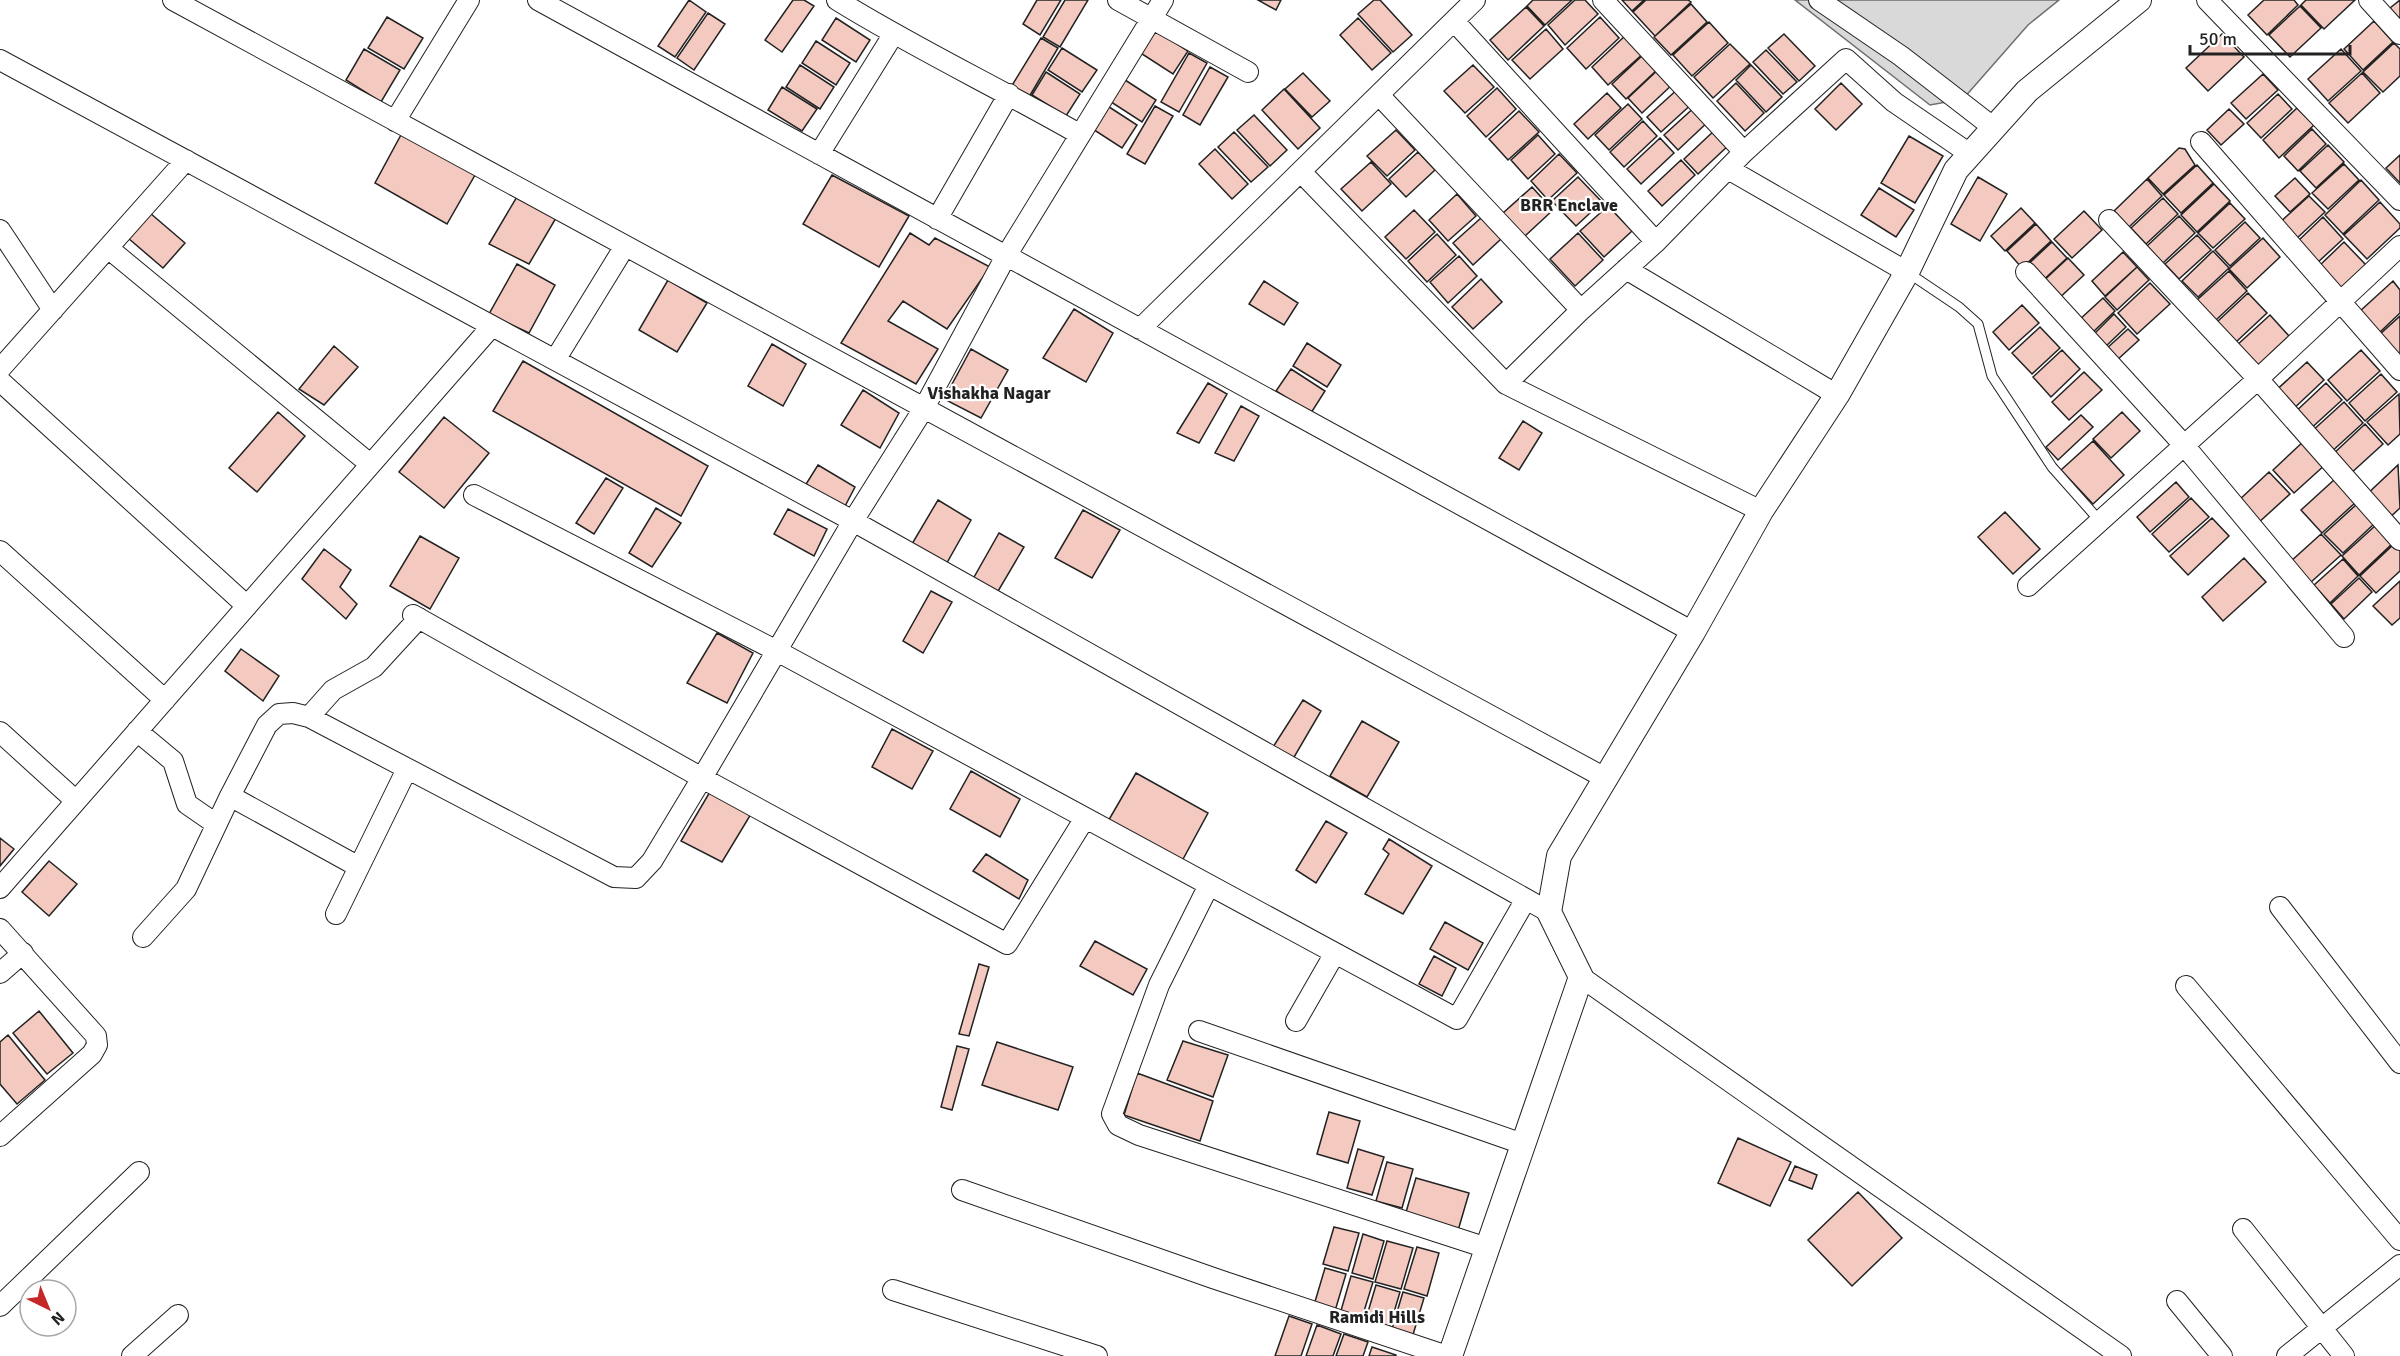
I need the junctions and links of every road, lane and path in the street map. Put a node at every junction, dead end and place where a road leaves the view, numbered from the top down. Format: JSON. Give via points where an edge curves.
{"nodes":[{"id":1,"x":173,"y":0,"type":"edge"},
{"id":2,"x":469,"y":0,"type":"edge"},
{"id":3,"x":538,"y":0,"type":"edge"},
{"id":4,"x":837,"y":0,"type":"edge"},
{"id":5,"x":1118,"y":0,"type":"edge"},
{"id":6,"x":1163,"y":0,"type":"edge"},
{"id":7,"x":1475,"y":0,"type":"edge"},
{"id":8,"x":1603,"y":0,"type":"edge"},
{"id":9,"x":1819,"y":0,"type":"edge"},
{"id":10,"x":2139,"y":0,"type":"edge"},
{"id":11,"x":2207,"y":0,"type":"edge"},
{"id":12,"x":2369,"y":0,"type":"edge"},
{"id":13,"x":1151,"y":19,"type":"junction"},
{"id":14,"x":1454,"y":21,"type":"junction"},
{"id":15,"x":2400,"y":34,"type":"edge"},
{"id":16,"x":893,"y":35,"type":"junction"},
{"id":17,"x":0,"y":60,"type":"edge"},
{"id":18,"x":1248,"y":72,"type":"dead end"},
{"id":19,"x":1009,"y":94,"type":"junction"},
{"id":20,"x":1379,"y":94,"type":"junction"},
{"id":21,"x":395,"y":121,"type":"junction"},
{"id":22,"x":1994,"y":128,"type":"junction"},
{"id":23,"x":1079,"y":134,"type":"junction"},
{"id":24,"x":2201,"y":142,"type":"dead end"},
{"id":25,"x":1744,"y":152,"type":"junction"},
{"id":26,"x":819,"y":154,"type":"junction"},
{"id":27,"x":1970,"y":154,"type":"junction"},
{"id":28,"x":186,"y":160,"type":"junction"},
{"id":29,"x":1730,"y":170,"type":"junction"},
{"id":30,"x":1301,"y":172,"type":"junction"},
{"id":31,"x":2400,"y":200,"type":"edge"},
{"id":32,"x":937,"y":219,"type":"junction"},
{"id":33,"x":2109,"y":220,"type":"dead end"},
{"id":34,"x":0,"y":230,"type":"edge"},
{"id":35,"x":1656,"y":242,"type":"junction"},
{"id":36,"x":625,"y":246,"type":"junction"},
{"id":37,"x":2400,"y":246,"type":"edge"},
{"id":38,"x":108,"y":248,"type":"junction"},
{"id":39,"x":1007,"y":256,"type":"junction"},
{"id":40,"x":1626,"y":269,"type":"junction"},
{"id":41,"x":1907,"y":272,"type":"junction"},
{"id":42,"x":2026,"y":272,"type":"dead end"},
{"id":43,"x":2339,"y":301,"type":"junction"},
{"id":44,"x":53,"y":310,"type":"junction"},
{"id":45,"x":1581,"y":310,"type":"junction"},
{"id":46,"x":492,"y":326,"type":"junction"},
{"id":47,"x":1140,"y":329,"type":"junction"},
{"id":48,"x":555,"y":360,"type":"junction"},
{"id":49,"x":0,"y":369,"type":"edge"},
{"id":50,"x":2400,"y":370,"type":"edge"},
{"id":51,"x":2258,"y":379,"type":"junction"},
{"id":52,"x":0,"y":381,"type":"edge"},
{"id":53,"x":1506,"y":384,"type":"junction"},
{"id":54,"x":1837,"y":395,"type":"junction"},
{"id":55,"x":924,"y":408,"type":"junction"},
{"id":56,"x":2183,"y":444,"type":"junction"},
{"id":57,"x":370,"y":464,"type":"junction"},
{"id":58,"x":474,"y":495,"type":"dead end"},
{"id":59,"x":1761,"y":511,"type":"junction"},
{"id":60,"x":2099,"y":520,"type":"junction"},
{"id":61,"x":853,"y":521,"type":"junction"},
{"id":62,"x":2400,"y":540,"type":"edge"},
{"id":63,"x":0,"y":551,"type":"edge"},
{"id":64,"x":2028,"y":585,"type":"dead end"},
{"id":65,"x":247,"y":606,"type":"junction"},
{"id":66,"x":1693,"y":632,"type":"junction"},
{"id":67,"x":2344,"y":637,"type":"dead end"},
{"id":68,"x":777,"y":651,"type":"junction"},
{"id":69,"x":165,"y":700,"type":"junction"},
{"id":70,"x":309,"y":717,"type":"junction"},
{"id":71,"x":137,"y":731,"type":"junction"},
{"id":72,"x":0,"y":732,"type":"edge"},
{"id":73,"x":407,"y":768,"type":"junction"},
{"id":74,"x":702,"y":778,"type":"junction"},
{"id":75,"x":1607,"y":779,"type":"junction"},
{"id":76,"x":230,"y":796,"type":"junction"},
{"id":77,"x":76,"y":801,"type":"junction"},
{"id":78,"x":1085,"y":818,"type":"junction"},
{"id":79,"x":216,"y":824,"type":"junction"},
{"id":80,"x":359,"y":867,"type":"junction"},
{"id":81,"x":1209,"y":885,"type":"junction"},
{"id":82,"x":0,"y":888,"type":"edge"},
{"id":83,"x":1526,"y":899,"type":"junction"},
{"id":84,"x":2280,"y":908,"type":"dead end"},
{"id":85,"x":1549,"y":912,"type":"junction"},
{"id":86,"x":336,"y":914,"type":"dead end"},
{"id":87,"x":0,"y":929,"type":"edge"},
{"id":88,"x":143,"y":937,"type":"dead end"},
{"id":89,"x":23,"y":953,"type":"junction"},
{"id":90,"x":1335,"y":953,"type":"junction"},
{"id":91,"x":0,"y":973,"type":"edge"},
{"id":92,"x":1581,"y":977,"type":"junction"},
{"id":93,"x":2186,"y":986,"type":"dead end"},
{"id":94,"x":1296,"y":1021,"type":"dead end"},
{"id":95,"x":1199,"y":1030,"type":"dead end"},
{"id":96,"x":2400,"y":1063,"type":"edge"},
{"id":97,"x":0,"y":1136,"type":"edge"},
{"id":98,"x":1523,"y":1144,"type":"junction"},
{"id":99,"x":139,"y":1172,"type":"dead end"},
{"id":100,"x":962,"y":1190,"type":"dead end"},
{"id":101,"x":2243,"y":1229,"type":"dead end"},
{"id":102,"x":2400,"y":1240,"type":"edge"},
{"id":103,"x":1487,"y":1248,"type":"junction"},
{"id":104,"x":2400,"y":1265,"type":"edge"},
{"id":105,"x":893,"y":1290,"type":"dead end"},
{"id":106,"x":2178,"y":1301,"type":"dead end"},
{"id":107,"x":0,"y":1306,"type":"edge"},
{"id":108,"x":178,"y":1315,"type":"dead end"},
{"id":109,"x":2322,"y":1329,"type":"junction"},
{"id":110,"x":132,"y":1356,"type":"edge"},
{"id":111,"x":1097,"y":1356,"type":"edge"},
{"id":112,"x":1448,"y":1356,"type":"edge"},
{"id":113,"x":2121,"y":1356,"type":"edge"},
{"id":114,"x":2222,"y":1356,"type":"edge"},
{"id":115,"x":2287,"y":1356,"type":"edge"},
{"id":116,"x":2344,"y":1356,"type":"edge"}],
"edges":[{"from":1,"to":21,"type":"street"},
{"from":2,"to":21,"type":"street"},
{"from":3,"to":26,"type":"street"},
{"from":4,"to":16,"type":"street"},
{"from":5,"to":13,"type":"street"},
{"from":6,"to":13,"type":"street"},
{"from":7,"to":14,"type":"street"},
{"from":8,"to":25,"type":"street"},
{"from":9,"to":22,"type":"street"},
{"from":10,"to":22,"type":"street","via":[[2027,91]]},
{"from":11,"to":31,"type":"street"},
{"from":12,"to":15,"type":"street"},
{"from":13,"to":18,"type":"street"},
{"from":13,"to":23,"type":"street"},
{"from":14,"to":20,"type":"street"},
{"from":14,"to":35,"type":"street"},
{"from":16,"to":19,"type":"street"},
{"from":16,"to":26,"type":"street"},
{"from":17,"to":28,"type":"street"},
{"from":19,"to":23,"type":"street"},
{"from":19,"to":32,"type":"street"},
{"from":20,"to":30,"type":"street"},
{"from":20,"to":45,"type":"street"},
{"from":21,"to":36,"type":"street"},
{"from":22,"to":27,"type":"street"},
{"from":23,"to":39,"type":"street"},
{"from":24,"to":43,"type":"street"},
{"from":25,"to":27,"type":"street","via":[[1846,59],[1894,102]]},
{"from":25,"to":29,"type":"street"},
{"from":26,"to":32,"type":"street"},
{"from":27,"to":41,"type":"street","via":[[1956,170]]},
{"from":28,"to":38,"type":"street"},
{"from":28,"to":46,"type":"street"},
{"from":29,"to":35,"type":"street"},
{"from":29,"to":41,"type":"street"},
{"from":30,"to":47,"type":"street"},
{"from":30,"to":53,"type":"street"},
{"from":32,"to":39,"type":"street"},
{"from":33,"to":51,"type":"street"},
{"from":34,"to":44,"type":"street"},
{"from":35,"to":40,"type":"street"},
{"from":36,"to":48,"type":"street"},
{"from":36,"to":55,"type":"street"},
{"from":37,"to":43,"type":"street"},
{"from":38,"to":44,"type":"street"},
{"from":38,"to":57,"type":"street"},
{"from":39,"to":47,"type":"street"},
{"from":39,"to":55,"type":"street"},
{"from":40,"to":45,"type":"street"},
{"from":40,"to":54,"type":"street"},
{"from":41,"to":54,"type":"street"},
{"from":41,"to":60,"type":"lane","via":[[1978,324],[1992,376],[2052,467]]},
{"from":42,"to":56,"type":"street"},
{"from":43,"to":50,"type":"street"},
{"from":43,"to":51,"type":"street"},
{"from":44,"to":49,"type":"street"},
{"from":45,"to":53,"type":"street"},
{"from":46,"to":48,"type":"street"},
{"from":46,"to":57,"type":"street"},
{"from":47,"to":66,"type":"street"},
{"from":48,"to":61,"type":"street"},
{"from":51,"to":56,"type":"street"},
{"from":51,"to":62,"type":"street"},
{"from":52,"to":65,"type":"street"},
{"from":53,"to":59,"type":"street"},
{"from":54,"to":59,"type":"street"},
{"from":55,"to":61,"type":"street"},
{"from":55,"to":75,"type":"street"},
{"from":56,"to":60,"type":"street"},
{"from":56,"to":67,"type":"street"},
{"from":57,"to":65,"type":"street"},
{"from":58,"to":68,"type":"street"},
{"from":59,"to":66,"type":"street"},
{"from":60,"to":64,"type":"street"},
{"from":61,"to":68,"type":"street"},
{"from":61,"to":83,"type":"street"},
{"from":63,"to":69,"type":"street"},
{"from":65,"to":69,"type":"street"},
{"from":66,"to":75,"type":"street"},
{"from":68,"to":74,"type":"street"},
{"from":68,"to":78,"type":"street"},
{"from":69,"to":71,"type":"street"},
{"from":70,"to":73,"type":"street"},
{"from":70,"to":74,"type":"street","via":[[333,690],[374,668],[416,617]]},
{"from":70,"to":76,"type":"street","via":[[279,714],[267,725]]},
{"from":71,"to":77,"type":"street"},
{"from":71,"to":79,"type":"street","via":[[173,761],[187,804]]},
{"from":72,"to":77,"type":"street"},
{"from":73,"to":74,"type":"street","via":[[614,877],[636,878],[652,861]]},
{"from":73,"to":80,"type":"street"},
{"from":74,"to":78,"type":"street","via":[[1007,944]]},
{"from":75,"to":85,"type":"street","via":[[1559,856]]},
{"from":76,"to":79,"type":"street"},
{"from":76,"to":80,"type":"street"},
{"from":77,"to":82,"type":"street"},
{"from":78,"to":81,"type":"street"},
{"from":79,"to":88,"type":"street","via":[[186,889]]},
{"from":80,"to":86,"type":"street"},
{"from":81,"to":90,"type":"street"},
{"from":81,"to":103,"type":"street","via":[[1159,985],[1112,1114],[1118,1125]]},
{"from":83,"to":85,"type":"street"},
{"from":83,"to":90,"type":"street","via":[[1457,1019]]},
{"from":84,"to":96,"type":"street"},
{"from":85,"to":92,"type":"street"},
{"from":87,"to":89,"type":"street"},
{"from":89,"to":91,"type":"street"},
{"from":89,"to":97,"type":"street","via":[[96,1036],[97,1046]]},
{"from":90,"to":94,"type":"street"},
{"from":92,"to":98,"type":"street"},
{"from":92,"to":113,"type":"street"},
{"from":93,"to":102,"type":"street"},
{"from":95,"to":98,"type":"street"},
{"from":98,"to":103,"type":"street"},
{"from":99,"to":107,"type":"street"},
{"from":100,"to":112,"type":"street"},
{"from":101,"to":109,"type":"street"},
{"from":103,"to":112,"type":"street"},
{"from":104,"to":109,"type":"street"},
{"from":105,"to":111,"type":"street"},
{"from":106,"to":114,"type":"street"},
{"from":108,"to":110,"type":"street"},
{"from":109,"to":115,"type":"street"},
{"from":109,"to":116,"type":"street"}]}
